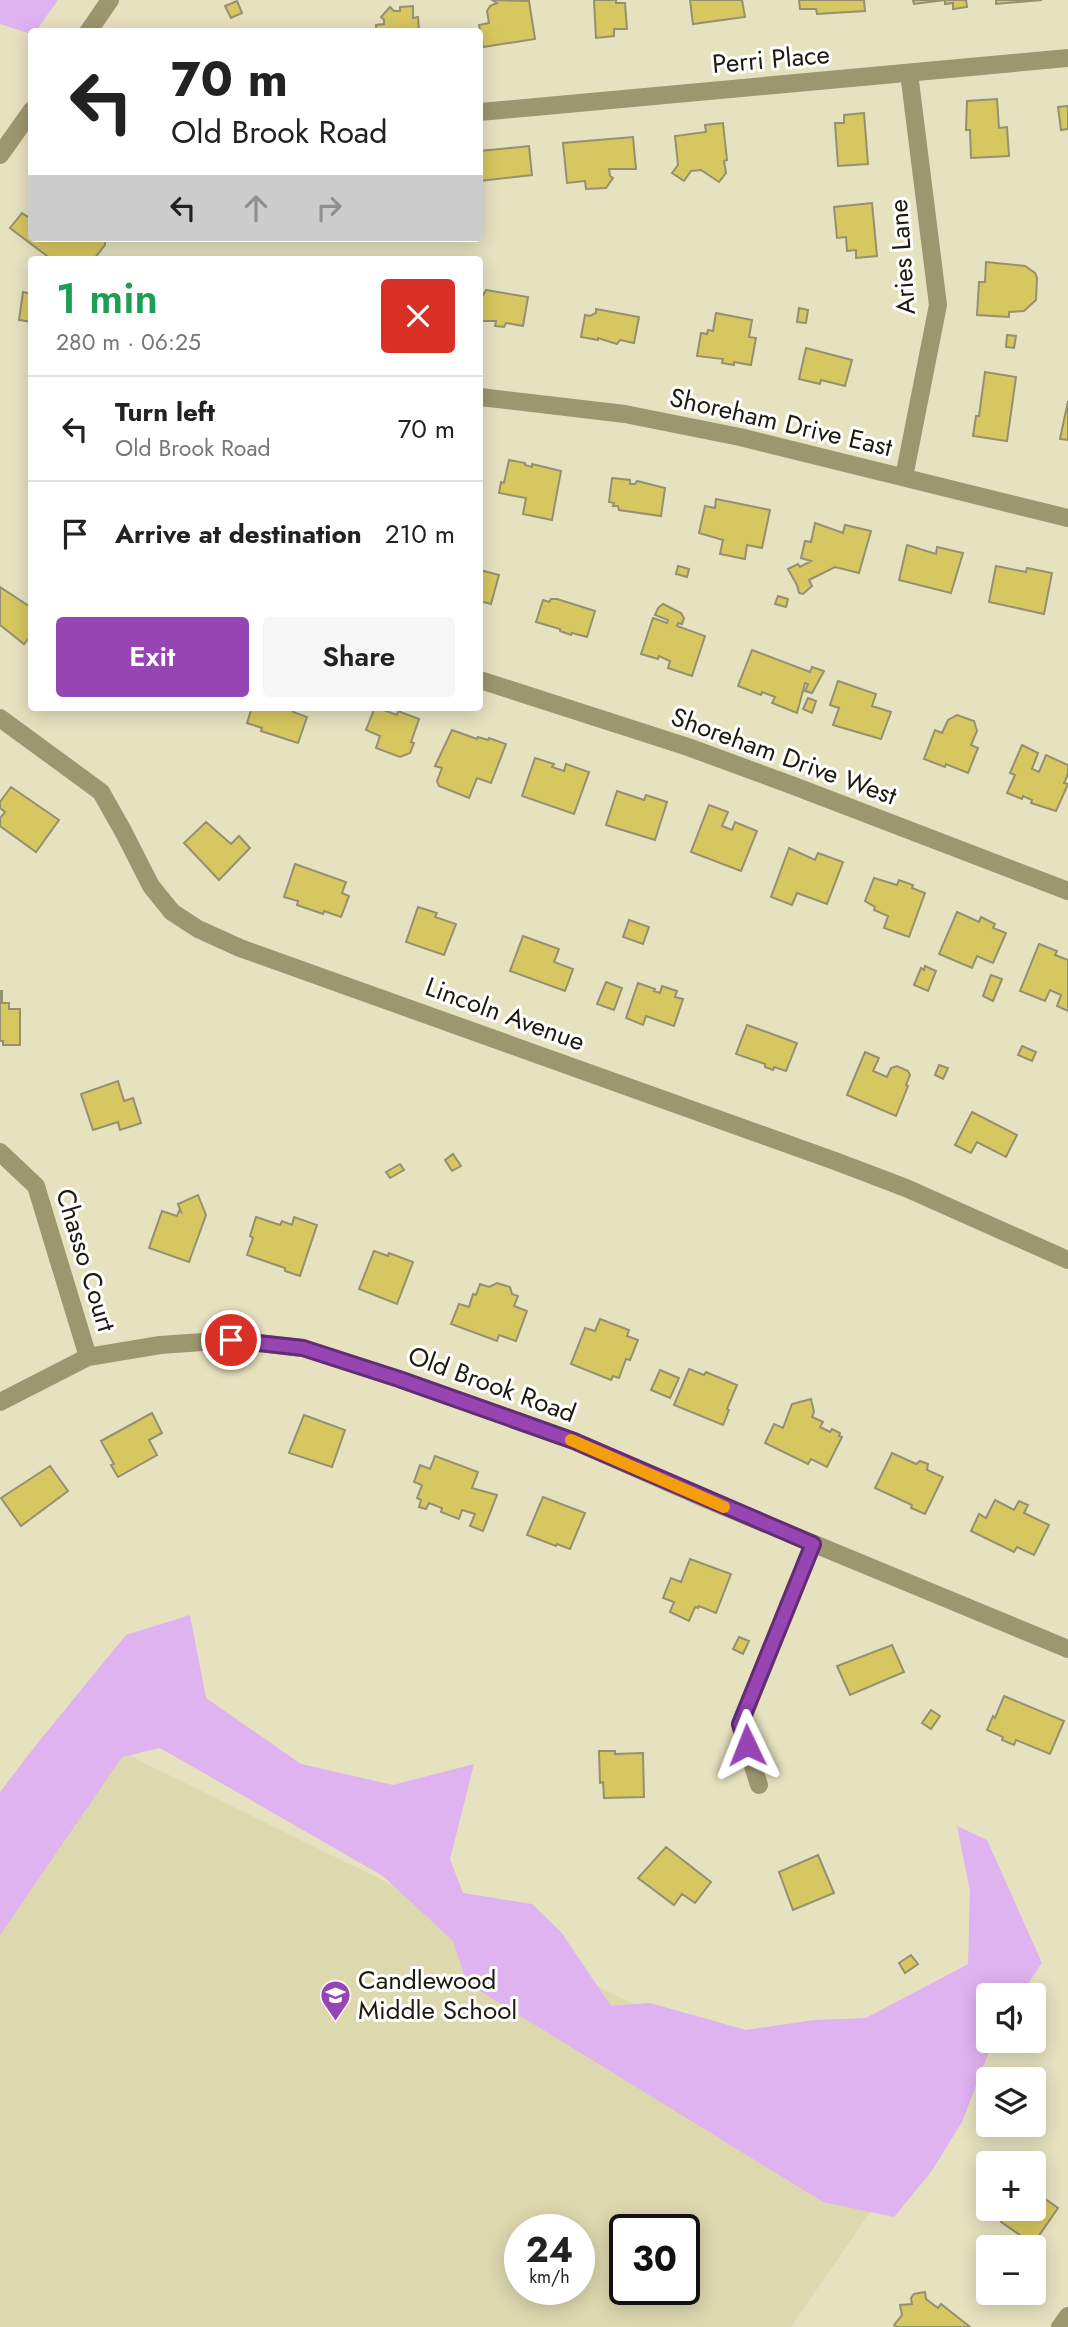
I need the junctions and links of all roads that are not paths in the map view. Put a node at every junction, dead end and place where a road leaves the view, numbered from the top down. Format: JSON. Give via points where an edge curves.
{"nodes":[{"id":1,"x":110,"y":0,"type":"edge"},
{"id":2,"x":91,"y":28,"type":"edge"},
{"id":3,"x":1068,"y":58,"type":"edge"},
{"id":4,"x":909,"y":73,"type":"junction"},
{"id":5,"x":483,"y":113,"type":"edge"},
{"id":6,"x":28,"y":116,"type":"edge"},
{"id":7,"x":0,"y":155,"type":"edge"},
{"id":8,"x":483,"y":397,"type":"edge"},
{"id":9,"x":904,"y":477,"type":"junction"},
{"id":10,"x":1068,"y":518,"type":"edge"},
{"id":11,"x":483,"y":681,"type":"edge"},
{"id":12,"x":0,"y":718,"type":"edge"},
{"id":13,"x":1068,"y":891,"type":"edge"},
{"id":14,"x":0,"y":1152,"type":"edge"},
{"id":15,"x":1068,"y":1260,"type":"edge"},
{"id":16,"x":88,"y":1357,"type":"junction"},
{"id":17,"x":0,"y":1402,"type":"edge"},
{"id":18,"x":813,"y":1544,"type":"junction"},
{"id":19,"x":1068,"y":1649,"type":"edge"},
{"id":20,"x":759,"y":1785,"type":"dead end"},
{"id":21,"x":1068,"y":2316,"type":"edge"},
{"id":22,"x":1060,"y":2327,"type":"edge"}],
"edges":[{"from":1,"to":2,"type":"street"},
{"from":3,"to":4,"type":"street","name":"Perri Place"},
{"from":4,"to":5,"type":"street","name":"Perri Place"},
{"from":4,"to":9,"type":"street","name":"Aries Lane","via":[[938,305]]},
{"from":6,"to":7,"type":"street"},
{"from":8,"to":9,"type":"street","name":"Shoreham Drive East","via":[[625,414]]},
{"from":9,"to":10,"type":"street","name":"Shoreham Drive East"},
{"from":11,"to":13,"type":"street","name":"Shoreham Drive West","via":[[699,751]]},
{"from":12,"to":15,"type":"street","name":"Lincoln Avenue","via":[[100,792],[151,886],[173,912],[198,929],[906,1188]]},
{"from":14,"to":16,"type":"street","name":"Chasso Court","via":[[36,1186]]},
{"from":16,"to":17,"type":"street","name":"Old Brook Road"},
{"from":16,"to":18,"type":"street","name":"Old Brook Road","via":[[231,1340],[303,1348],[574,1441]]},
{"from":18,"to":19,"type":"street","name":"Old Brook Road"},
{"from":18,"to":20,"type":"street","via":[[740,1724]]},
{"from":21,"to":22,"type":"street"}]}
